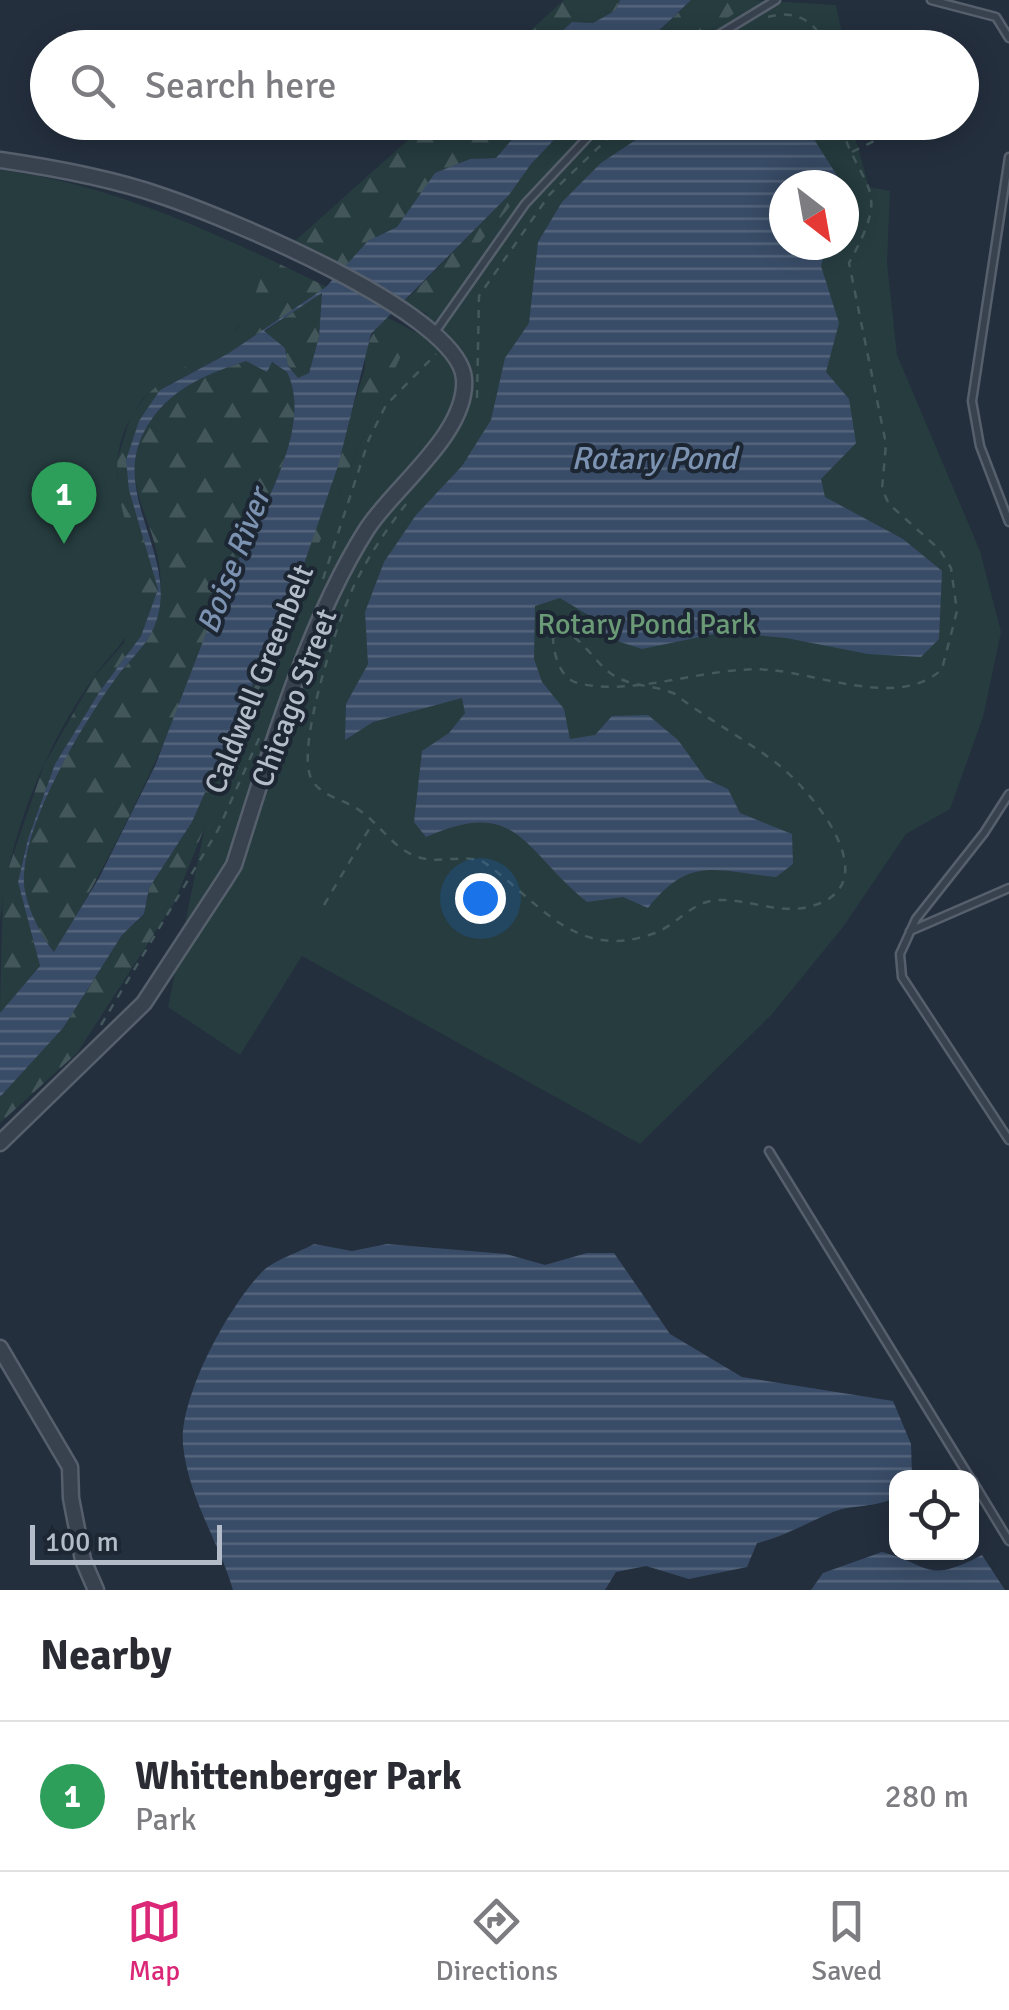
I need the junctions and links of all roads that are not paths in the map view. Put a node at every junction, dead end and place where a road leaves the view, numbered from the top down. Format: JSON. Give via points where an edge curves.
{"nodes":[{"id":1,"x":776,"y":0,"type":"edge"},
{"id":2,"x":931,"y":0,"type":"edge"},
{"id":3,"x":996,"y":17,"type":"junction"},
{"id":4,"x":1009,"y":20,"type":"edge"},
{"id":5,"x":727,"y":30,"type":"edge"},
{"id":6,"x":1009,"y":38,"type":"edge"},
{"id":7,"x":585,"y":140,"type":"edge"},
{"id":8,"x":1009,"y":156,"type":"edge"},
{"id":9,"x":0,"y":160,"type":"edge"},
{"id":10,"x":439,"y":335,"type":"junction"},
{"id":11,"x":1009,"y":522,"type":"edge"},
{"id":12,"x":1009,"y":794,"type":"edge"},
{"id":13,"x":1009,"y":888,"type":"edge"},
{"id":14,"x":910,"y":931,"type":"junction"},
{"id":15,"x":1009,"y":1140,"type":"edge"},
{"id":16,"x":0,"y":1143,"type":"edge"},
{"id":17,"x":769,"y":1150,"type":"dead end"},
{"id":18,"x":0,"y":1348,"type":"edge"},
{"id":19,"x":965,"y":1470,"type":"edge"},
{"id":20,"x":979,"y":1492,"type":"edge"},
{"id":21,"x":1009,"y":1541,"type":"edge"},
{"id":22,"x":96,"y":1590,"type":"edge"}],
"edges":[{"from":1,"to":5,"type":"lane"},
{"from":2,"to":3,"type":"lane"},
{"from":3,"to":4,"type":"lane"},
{"from":3,"to":6,"type":"lane"},
{"from":7,"to":10,"type":"lane","via":[[525,204]]},
{"from":8,"to":11,"type":"lane","via":[[972,401],[980,446]]},
{"from":9,"to":10,"type":"street","name":"Chicago Street","via":[[162,196],[288,247],[413,314]]},
{"from":10,"to":16,"type":"street","name":"Chicago Street","via":[[456,354],[464,379],[459,408],[431,454],[368,528],[334,596],[274,738],[234,866],[144,1003]]},
{"from":12,"to":14,"type":"lane"},
{"from":13,"to":14,"type":"lane"},
{"from":14,"to":15,"type":"lane","via":[[900,954],[902,977]]},
{"from":17,"to":19,"type":"lane"},
{"from":18,"to":22,"type":"street","via":[[70,1467],[80,1544]]},
{"from":20,"to":21,"type":"lane"}]}
